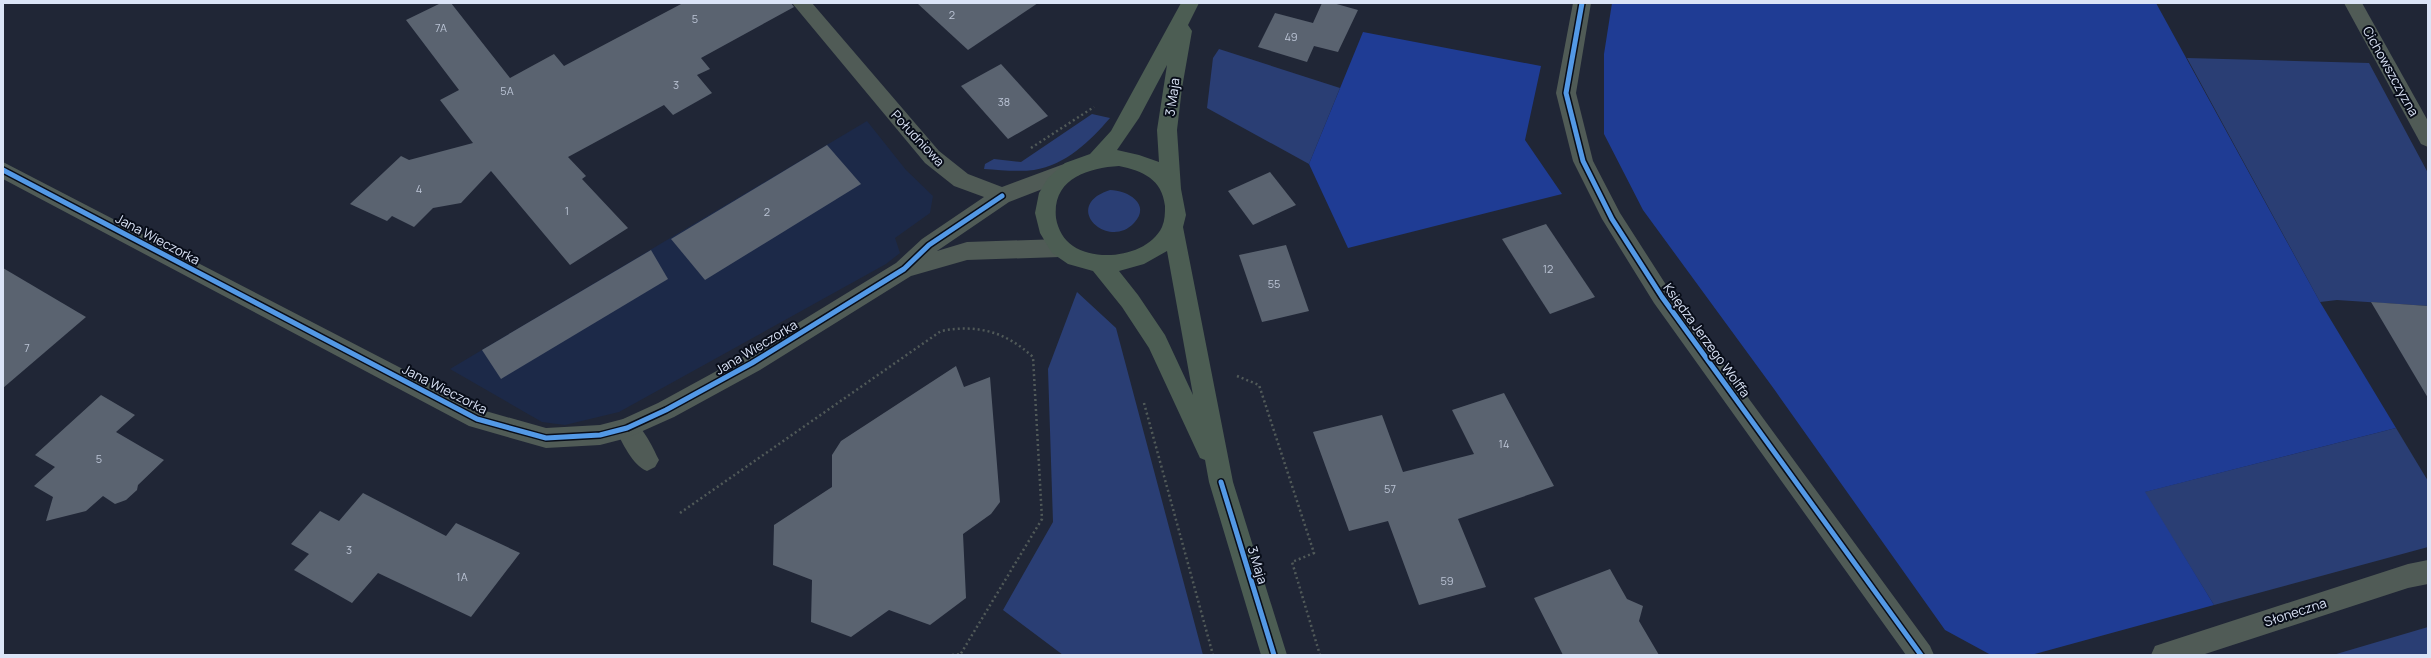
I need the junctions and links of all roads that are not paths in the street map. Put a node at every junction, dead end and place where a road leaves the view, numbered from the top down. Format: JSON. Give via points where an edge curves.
{"nodes":[{"id":1,"x":801,"y":3,"type":"edge"},
{"id":2,"x":1582,"y":3,"type":"edge"},
{"id":3,"x":2353,"y":3,"type":"edge"},
{"id":4,"x":1189,"y":5,"type":"edge"},
{"id":5,"x":2428,"y":139,"type":"edge"},
{"id":6,"x":1096,"y":160,"type":"junction"},
{"id":7,"x":1072,"y":169,"type":"junction"},
{"id":8,"x":3,"y":170,"type":"edge"},
{"id":9,"x":1171,"y":188,"type":"junction"},
{"id":10,"x":1002,"y":196,"type":"junction"},
{"id":11,"x":1173,"y":228,"type":"junction"},
{"id":12,"x":1060,"y":248,"type":"junction"},
{"id":13,"x":1100,"y":264,"type":"junction"},
{"id":14,"x":904,"y":269,"type":"junction"},
{"id":15,"x":627,"y":428,"type":"junction"},
{"id":16,"x":647,"y":460,"type":"dead end"},
{"id":17,"x":1222,"y":482,"type":"junction"},
{"id":18,"x":2428,"y":572,"type":"edge"},
{"id":19,"x":1274,"y":655,"type":"edge"},
{"id":20,"x":1921,"y":655,"type":"edge"},
{"id":21,"x":2164,"y":655,"type":"edge"}],
"edges":[{"from":1,"to":10,"type":"street","name":"Południowa","via":[[932,157],[961,180]]},
{"from":2,"to":20,"type":"street","name":"Księdza Jerzego Wolffa","via":[[1566,93],[1583,161],[1612,219],[1662,297]]},
{"from":3,"to":5,"type":"street","name":"Cichowszczyzna"},
{"from":4,"to":6,"type":"street","name":"3 Maja","via":[[1132,113],[1118,136]]},
{"from":4,"to":9,"type":"street","name":"3 Maja","via":[[1172,88],[1167,130]]},
{"from":6,"to":7,"type":"street"},
{"from":6,"to":9,"type":"street","via":[[1119,158],[1140,162],[1159,173]]},
{"from":7,"to":10,"type":"street"},
{"from":7,"to":12,"type":"street","via":[[1056,182],[1046,198],[1044,216],[1048,233]]},
{"from":8,"to":15,"type":"street","name":"Jana Wieczorka","via":[[477,419],[546,438],[600,435]]},
{"from":9,"to":11,"type":"street","via":[[1177,208]]},
{"from":10,"to":14,"type":"street","name":"Jana Wieczorka","via":[[929,245]]},
{"from":11,"to":13,"type":"street","via":[[1162,244],[1144,256],[1124,263]]},
{"from":11,"to":17,"type":"street","name":"3 Maja"},
{"from":12,"to":13,"type":"street","via":[[1078,260]]},
{"from":12,"to":14,"type":"street","name":"Jana Wieczorka","via":[[967,251]]},
{"from":13,"to":17,"type":"street","name":"3 Maja","via":[[1130,301],[1157,342]]},
{"from":14,"to":15,"type":"street","name":"Jana Wieczorka","via":[[752,364]]},
{"from":15,"to":16,"type":"street"},
{"from":17,"to":19,"type":"street","name":"3 Maja"},
{"from":18,"to":21,"type":"street","name":"Słoneczna","via":[[2408,576]]}]}
